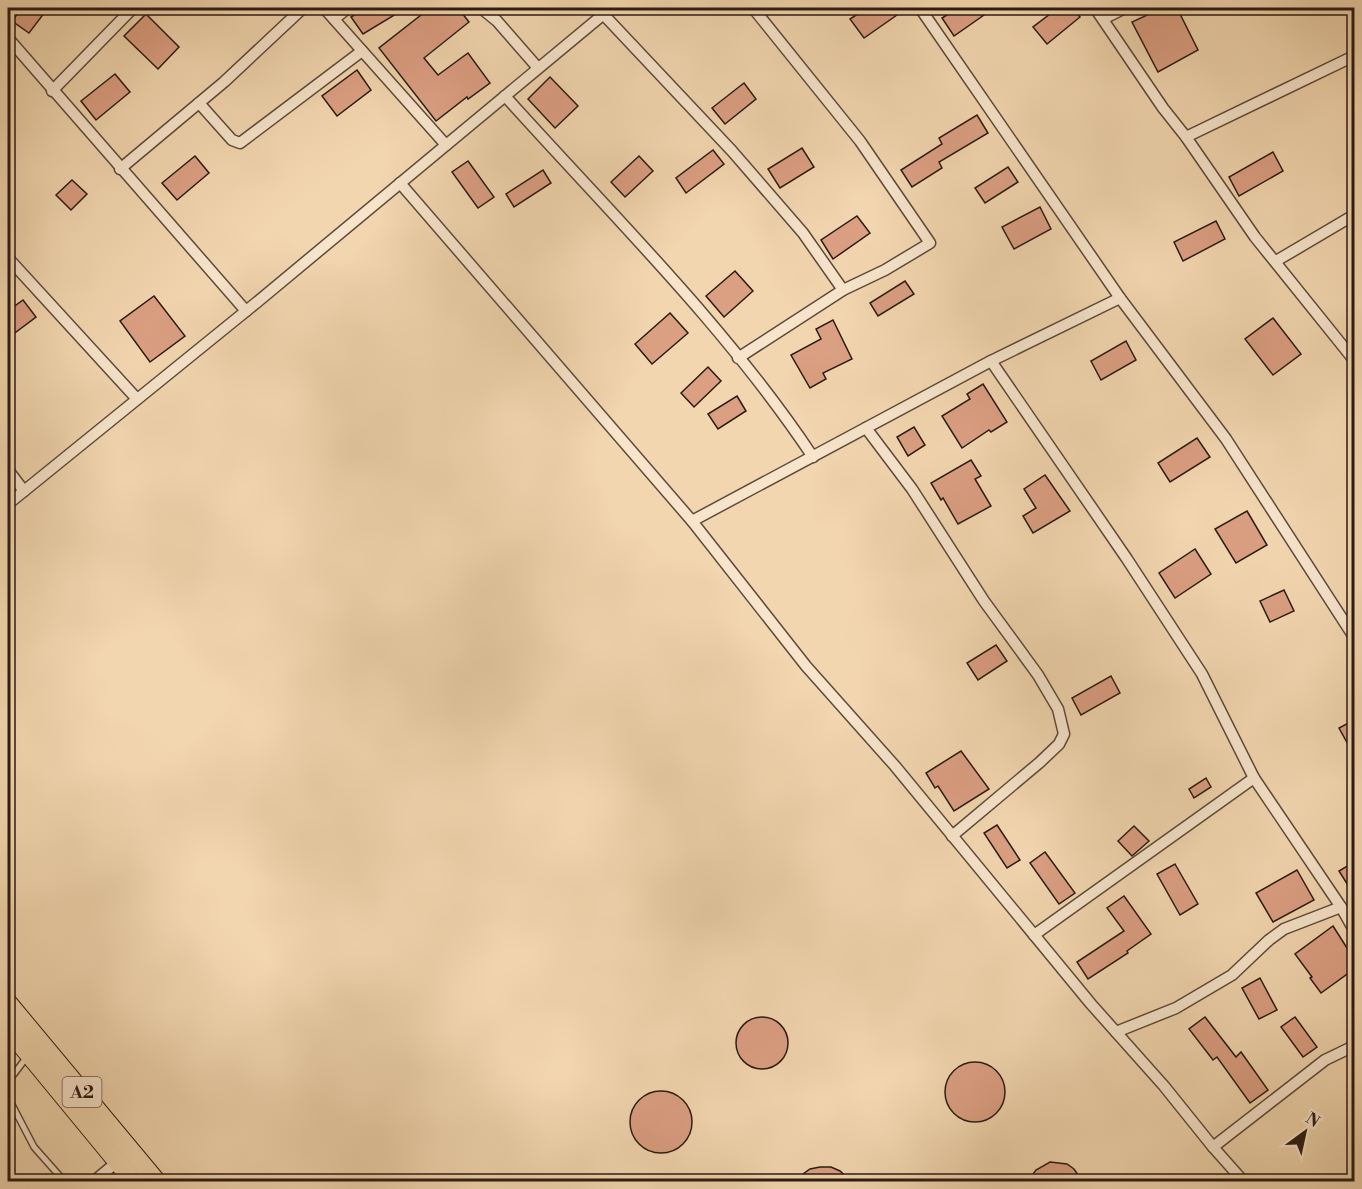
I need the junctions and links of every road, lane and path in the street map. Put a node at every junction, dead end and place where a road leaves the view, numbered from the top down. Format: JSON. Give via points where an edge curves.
{"nodes":[{"id":1,"x":133,"y":8,"type":"edge"},
{"id":2,"x":303,"y":8,"type":"edge"},
{"id":3,"x":324,"y":8,"type":"edge"},
{"id":4,"x":348,"y":8,"type":"edge"},
{"id":5,"x":481,"y":8,"type":"edge"},
{"id":6,"x":753,"y":8,"type":"edge"},
{"id":7,"x":920,"y":8,"type":"edge"},
{"id":8,"x":1095,"y":8,"type":"edge"},
{"id":9,"x":1125,"y":8,"type":"edge"},
{"id":10,"x":607,"y":11,"type":"edge"},
{"id":11,"x":334,"y":18,"type":"junction"},
{"id":12,"x":1103,"y":19,"type":"junction"},
{"id":13,"x":8,"y":38,"type":"edge"},
{"id":14,"x":362,"y":51,"type":"junction"},
{"id":15,"x":1354,"y":56,"type":"edge"},
{"id":16,"x":538,"y":68,"type":"junction"},
{"id":17,"x":52,"y":91,"type":"junction"},
{"id":18,"x":505,"y":96,"type":"junction"},
{"id":19,"x":199,"y":103,"type":"junction"},
{"id":20,"x":1186,"y":137,"type":"junction"},
{"id":21,"x":446,"y":145,"type":"junction"},
{"id":22,"x":120,"y":169,"type":"junction"},
{"id":23,"x":400,"y":183,"type":"junction"},
{"id":24,"x":1354,"y":215,"type":"edge"},
{"id":25,"x":8,"y":258,"type":"edge"},
{"id":26,"x":1276,"y":261,"type":"junction"},
{"id":27,"x":843,"y":290,"type":"junction"},
{"id":28,"x":1120,"y":298,"type":"junction"},
{"id":29,"x":246,"y":311,"type":"junction"},
{"id":30,"x":738,"y":358,"type":"junction"},
{"id":31,"x":1354,"y":360,"type":"edge"},
{"id":32,"x":990,"y":361,"type":"junction"},
{"id":33,"x":137,"y":399,"type":"junction"},
{"id":34,"x":866,"y":428,"type":"junction"},
{"id":35,"x":813,"y":456,"type":"junction"},
{"id":36,"x":8,"y":470,"type":"edge"},
{"id":37,"x":24,"y":491,"type":"junction"},
{"id":38,"x":8,"y":504,"type":"edge"},
{"id":39,"x":692,"y":521,"type":"junction"},
{"id":40,"x":1354,"y":637,"type":"edge"},
{"id":41,"x":1254,"y":778,"type":"junction"},
{"id":42,"x":952,"y":836,"type":"junction"},
{"id":43,"x":1341,"y":907,"type":"junction"},
{"id":44,"x":1354,"y":930,"type":"edge"},
{"id":45,"x":1034,"y":934,"type":"junction"},
{"id":46,"x":8,"y":1003,"type":"edge"},
{"id":47,"x":8,"y":1029,"type":"edge"},
{"id":48,"x":1116,"y":1032,"type":"junction"},
{"id":49,"x":1354,"y":1046,"type":"edge"},
{"id":50,"x":29,"y":1054,"type":"junction"},
{"id":51,"x":8,"y":1082,"type":"edge"},
{"id":52,"x":8,"y":1097,"type":"edge"},
{"id":53,"x":1213,"y":1147,"type":"junction"},
{"id":54,"x":117,"y":1162,"type":"junction"},
{"id":55,"x":65,"y":1182,"type":"edge"},
{"id":56,"x":93,"y":1182,"type":"edge"},
{"id":57,"x":134,"y":1182,"type":"edge"},
{"id":58,"x":157,"y":1182,"type":"edge"},
{"id":59,"x":1244,"y":1182,"type":"edge"}],
"edges":[{"from":1,"to":17,"type":"street"},
{"from":2,"to":19,"type":"street"},
{"from":3,"to":11,"type":"street"},
{"from":4,"to":11,"type":"street"},
{"from":5,"to":16,"type":"street"},
{"from":6,"to":27,"type":"street","via":[[860,141],[930,243]]},
{"from":7,"to":28,"type":"street"},
{"from":8,"to":12,"type":"street"},
{"from":9,"to":12,"type":"street"},
{"from":10,"to":16,"type":"street"},
{"from":10,"to":27,"type":"street","via":[[803,233]]},
{"from":11,"to":14,"type":"street"},
{"from":12,"to":20,"type":"street"},
{"from":13,"to":17,"type":"street"},
{"from":14,"to":19,"type":"street","via":[[240,143],[232,140]]},
{"from":14,"to":21,"type":"street"},
{"from":15,"to":20,"type":"street"},
{"from":16,"to":18,"type":"street"},
{"from":17,"to":22,"type":"street"},
{"from":18,"to":21,"type":"street"},
{"from":18,"to":30,"type":"street","via":[[685,292]]},
{"from":19,"to":22,"type":"street"},
{"from":20,"to":26,"type":"street"},
{"from":21,"to":23,"type":"street"},
{"from":22,"to":29,"type":"street"},
{"from":23,"to":29,"type":"street"},
{"from":23,"to":39,"type":"street"},
{"from":24,"to":26,"type":"street"},
{"from":25,"to":33,"type":"street"},
{"from":26,"to":31,"type":"street"},
{"from":27,"to":30,"type":"street"},
{"from":28,"to":32,"type":"street"},
{"from":28,"to":40,"type":"street","via":[[1226,440]]},
{"from":29,"to":33,"type":"street"},
{"from":30,"to":35,"type":"street"},
{"from":32,"to":34,"type":"street"},
{"from":32,"to":41,"type":"street","via":[[1202,674]]},
{"from":33,"to":37,"type":"street"},
{"from":34,"to":35,"type":"street"},
{"from":34,"to":42,"type":"street","via":[[1038,675],[1058,709],[1064,734],[1040,763]]},
{"from":35,"to":39,"type":"street"},
{"from":36,"to":37,"type":"street"},
{"from":37,"to":38,"type":"street"},
{"from":39,"to":42,"type":"street","via":[[806,666],[896,766]]},
{"from":41,"to":43,"type":"street"},
{"from":41,"to":45,"type":"street"},
{"from":42,"to":45,"type":"street"},
{"from":43,"to":44,"type":"street"},
{"from":43,"to":48,"type":"street","via":[[1284,929],[1232,975],[1176,1008]]},
{"from":45,"to":48,"type":"street"},
{"from":46,"to":58,"type":"highway","number":"A2"},
{"from":47,"to":50,"type":"highway","number":"A2"},
{"from":48,"to":53,"type":"street"},
{"from":49,"to":53,"type":"street","via":[[1325,1060]]},
{"from":50,"to":51,"type":"lane"},
{"from":50,"to":54,"type":"highway","number":"A2"},
{"from":52,"to":55,"type":"lane","via":[[34,1147]]},
{"from":53,"to":59,"type":"street"},
{"from":54,"to":56,"type":"street"},
{"from":54,"to":57,"type":"highway","number":"A2"}]}
